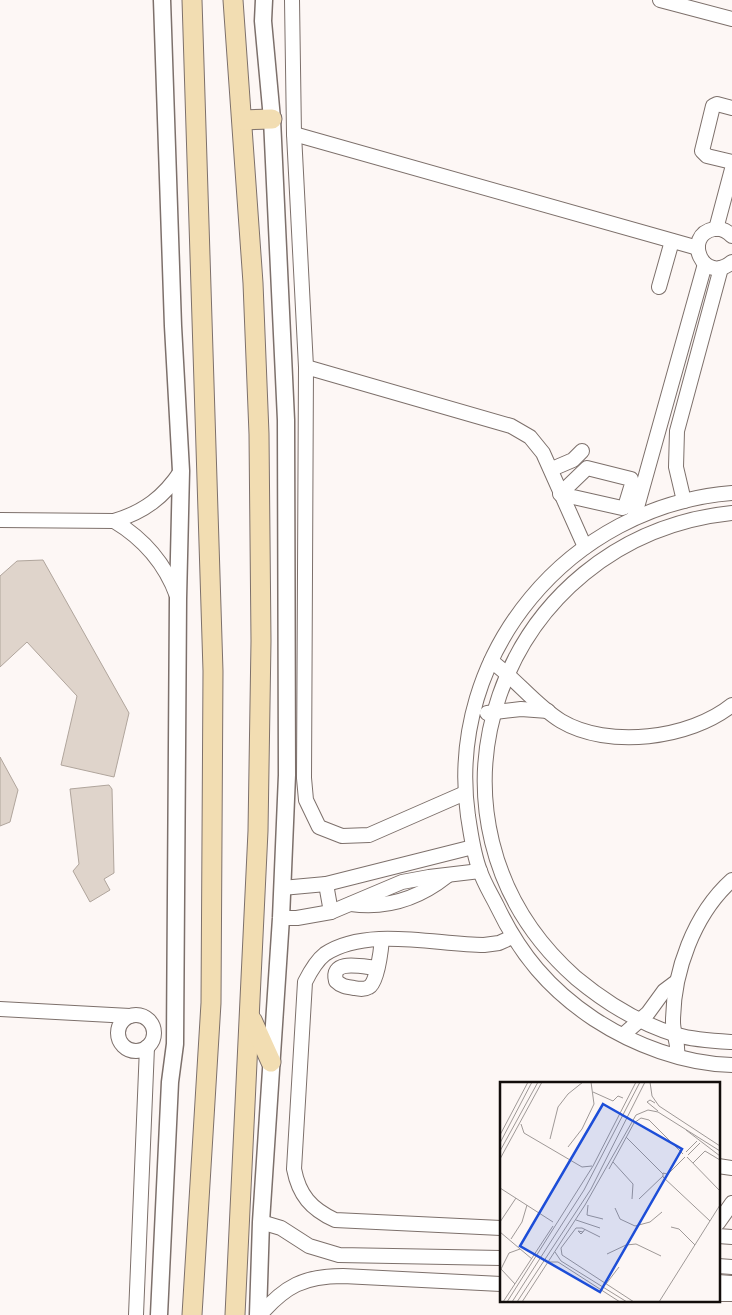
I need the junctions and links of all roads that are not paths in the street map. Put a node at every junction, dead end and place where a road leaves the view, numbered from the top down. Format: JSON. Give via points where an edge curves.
{"nodes":[{"id":1,"x":162,"y":0,"type":"edge"},
{"id":2,"x":192,"y":0,"type":"edge"},
{"id":3,"x":233,"y":0,"type":"edge"},
{"id":4,"x":264,"y":0,"type":"edge"},
{"id":5,"x":292,"y":0,"type":"edge"},
{"id":6,"x":660,"y":0,"type":"edge"},
{"id":7,"x":732,"y":19,"type":"edge"},
{"id":8,"x":732,"y":108,"type":"edge"},
{"id":9,"x":272,"y":119,"type":"junction"},
{"id":10,"x":242,"y":120,"type":"junction"},
{"id":11,"x":294,"y":134,"type":"junction"},
{"id":12,"x":732,"y":162,"type":"edge"},
{"id":13,"x":732,"y":169,"type":"edge"},
{"id":14,"x":716,"y":229,"type":"junction"},
{"id":15,"x":732,"y":233,"type":"edge"},
{"id":16,"x":672,"y":241,"type":"junction"},
{"id":17,"x":698,"y":248,"type":"junction"},
{"id":18,"x":705,"y":264,"type":"junction"},
{"id":19,"x":727,"y":265,"type":"edge"},
{"id":20,"x":659,"y":287,"type":"dead end"},
{"id":21,"x":306,"y":367,"type":"junction"},
{"id":22,"x":582,"y":451,"type":"dead end"},
{"id":23,"x":552,"y":469,"type":"junction"},
{"id":24,"x":181,"y":471,"type":"junction"},
{"id":25,"x":732,"y":493,"type":"edge"},
{"id":26,"x":560,"y":494,"type":"junction"},
{"id":27,"x":684,"y":501,"type":"junction"},
{"id":28,"x":732,"y":513,"type":"edge"},
{"id":29,"x":634,"y":518,"type":"junction"},
{"id":30,"x":0,"y":520,"type":"edge"},
{"id":31,"x":114,"y":522,"type":"junction"},
{"id":32,"x":585,"y":547,"type":"junction"},
{"id":33,"x":178,"y":599,"type":"junction"},
{"id":34,"x":491,"y":661,"type":"junction"},
{"id":35,"x":507,"y":673,"type":"junction"},
{"id":36,"x":732,"y":705,"type":"edge"},
{"id":37,"x":548,"y":711,"type":"junction"},
{"id":38,"x":493,"y":712,"type":"junction"},
{"id":39,"x":472,"y":715,"type":"junction"},
{"id":40,"x":465,"y":793,"type":"junction"},
{"id":41,"x":473,"y":848,"type":"junction"},
{"id":42,"x":480,"y":871,"type":"junction"},
{"id":43,"x":732,"y":880,"type":"edge"},
{"id":44,"x":326,"y":884,"type":"junction"},
{"id":45,"x":282,"y":888,"type":"junction"},
{"id":46,"x":331,"y":912,"type":"junction"},
{"id":47,"x":281,"y":918,"type":"junction"},
{"id":48,"x":512,"y":937,"type":"junction"},
{"id":49,"x":382,"y":940,"type":"junction"},
{"id":50,"x":377,"y":968,"type":"dead end"},
{"id":51,"x":676,"y":982,"type":"junction"},
{"id":52,"x":0,"y":1009,"type":"edge"},
{"id":53,"x":130,"y":1016,"type":"junction"},
{"id":54,"x":250,"y":1017,"type":"junction"},
{"id":55,"x":641,"y":1020,"type":"junction"},
{"id":56,"x":623,"y":1035,"type":"junction"},
{"id":57,"x":676,"y":1035,"type":"junction"},
{"id":58,"x":732,"y":1042,"type":"edge"},
{"id":59,"x":147,"y":1047,"type":"junction"},
{"id":60,"x":677,"y":1056,"type":"junction"},
{"id":61,"x":272,"y":1062,"type":"junction"},
{"id":62,"x":732,"y":1065,"type":"edge"},
{"id":63,"x":732,"y":1202,"type":"edge"},
{"id":64,"x":720,"y":1220,"type":"edge"},
{"id":65,"x":261,"y":1222,"type":"junction"},
{"id":66,"x":500,"y":1228,"type":"edge"},
{"id":67,"x":500,"y":1258,"type":"edge"},
{"id":68,"x":500,"y":1275,"type":"edge"},
{"id":69,"x":500,"y":1284,"type":"edge"},
{"id":70,"x":258,"y":1310,"type":"edge"},
{"id":71,"x":136,"y":1315,"type":"edge"},
{"id":72,"x":159,"y":1315,"type":"edge"},
{"id":73,"x":192,"y":1315,"type":"edge"},
{"id":74,"x":235,"y":1315,"type":"edge"}],
"edges":[{"from":1,"to":24,"type":"street"},
{"from":2,"to":73,"type":"main road","via":[[213,671],[211,1003]]},
{"from":3,"to":10,"type":"main road"},
{"from":4,"to":9,"type":"street"},
{"from":5,"to":11,"type":"street"},
{"from":6,"to":7,"type":"street"},
{"from":8,"to":12,"type":"street","via":[[718,104],[713,106],[702,151],[707,156]]},
{"from":9,"to":10,"type":"main road"},
{"from":9,"to":45,"type":"street","via":[[286,420],[287,775]]},
{"from":10,"to":54,"type":"main road","via":[[259,434],[261,642],[258,831]]},
{"from":11,"to":16,"type":"street"},
{"from":11,"to":21,"type":"street"},
{"from":13,"to":14,"type":"street"},
{"from":14,"to":15,"type":"street"},
{"from":14,"to":17,"type":"street","via":[[702,237]]},
{"from":16,"to":17,"type":"street"},
{"from":16,"to":20,"type":"street"},
{"from":17,"to":18,"type":"street","via":[[700,259]]},
{"from":18,"to":19,"type":"street","via":[[713,268]]},
{"from":18,"to":29,"type":"street"},
{"from":19,"to":27,"type":"street","via":[[676,431],[676,467]]},
{"from":21,"to":23,"type":"street","via":[[511,426],[530,437]]},
{"from":21,"to":40,"type":"street","via":[[306,800],[319,827],[342,836],[369,835]]},
{"from":22,"to":23,"type":"street","via":[[573,460]]},
{"from":23,"to":26,"type":"street"},
{"from":24,"to":31,"type":"street","via":[[160,498],[131,516]]},
{"from":24,"to":33,"type":"street"},
{"from":25,"to":27,"type":"street"},
{"from":26,"to":26,"type":"street","via":[[587,468],[630,478],[632,482],[623,508]]},
{"from":26,"to":32,"type":"street"},
{"from":27,"to":29,"type":"street"},
{"from":28,"to":35,"type":"street","via":[[677,523],[646,534],[589,568],[542,615]]},
{"from":29,"to":32,"type":"street"},
{"from":30,"to":31,"type":"street"},
{"from":31,"to":33,"type":"street","via":[[138,537],[158,558]]},
{"from":32,"to":34,"type":"street","via":[[535,592],[514,619]]},
{"from":33,"to":72,"type":"street","via":[[175,1044],[170,1082]]},
{"from":34,"to":35,"type":"street"},
{"from":34,"to":39,"type":"street"},
{"from":35,"to":37,"type":"street"},
{"from":35,"to":38,"type":"street"},
{"from":36,"to":37,"type":"street","via":[[712,718],[684,729],[634,737],[585,730],[562,722]]},
{"from":37,"to":38,"type":"street"},
{"from":38,"to":39,"type":"street"},
{"from":38,"to":55,"type":"street","via":[[486,767],[487,805],[498,858],[512,893],[544,945],[565,968],[594,992]]},
{"from":39,"to":40,"type":"street"},
{"from":40,"to":41,"type":"street"},
{"from":41,"to":42,"type":"street"},
{"from":41,"to":44,"type":"street"},
{"from":42,"to":46,"type":"street","via":[[447,876],[416,896],[395,902],[373,907],[351,904]]},
{"from":42,"to":48,"type":"street"},
{"from":43,"to":51,"type":"street","via":[[694,932]]},
{"from":44,"to":45,"type":"street"},
{"from":44,"to":46,"type":"street"},
{"from":45,"to":47,"type":"street"},
{"from":46,"to":47,"type":"street"},
{"from":47,"to":61,"type":"street"},
{"from":48,"to":49,"type":"street","via":[[484,945]]},
{"from":48,"to":56,"type":"street","via":[[534,966],[564,996],[582,1011]]},
{"from":49,"to":50,"type":"street"},
{"from":49,"to":66,"type":"street","via":[[354,942],[325,954],[311,969],[306,982],[294,1169],[296,1182],[311,1206],[335,1220]]},
{"from":51,"to":55,"type":"street","via":[[664,991]]},
{"from":51,"to":57,"type":"street","via":[[673,1024]]},
{"from":52,"to":53,"type":"street"},
{"from":53,"to":59,"type":"street","via":[[142,1016],[152,1024],[154,1034]]},
{"from":53,"to":59,"type":"street","via":[[118,1029],[120,1041],[129,1050]]},
{"from":54,"to":61,"type":"main road"},
{"from":54,"to":74,"type":"main road"},
{"from":55,"to":56,"type":"street"},
{"from":55,"to":57,"type":"street"},
{"from":56,"to":60,"type":"street"},
{"from":57,"to":58,"type":"street"},
{"from":57,"to":60,"type":"street"},
{"from":59,"to":71,"type":"street"},
{"from":60,"to":62,"type":"street"},
{"from":61,"to":65,"type":"street"},
{"from":63,"to":64,"type":"street"},
{"from":65,"to":67,"type":"street","via":[[281,1228],[310,1246],[339,1255]]},
{"from":65,"to":70,"type":"street"},
{"from":68,"to":70,"type":"street","via":[[319,1269],[295,1277]]},
{"from":69,"to":70,"type":"street","via":[[318,1277],[288,1289]]}]}
